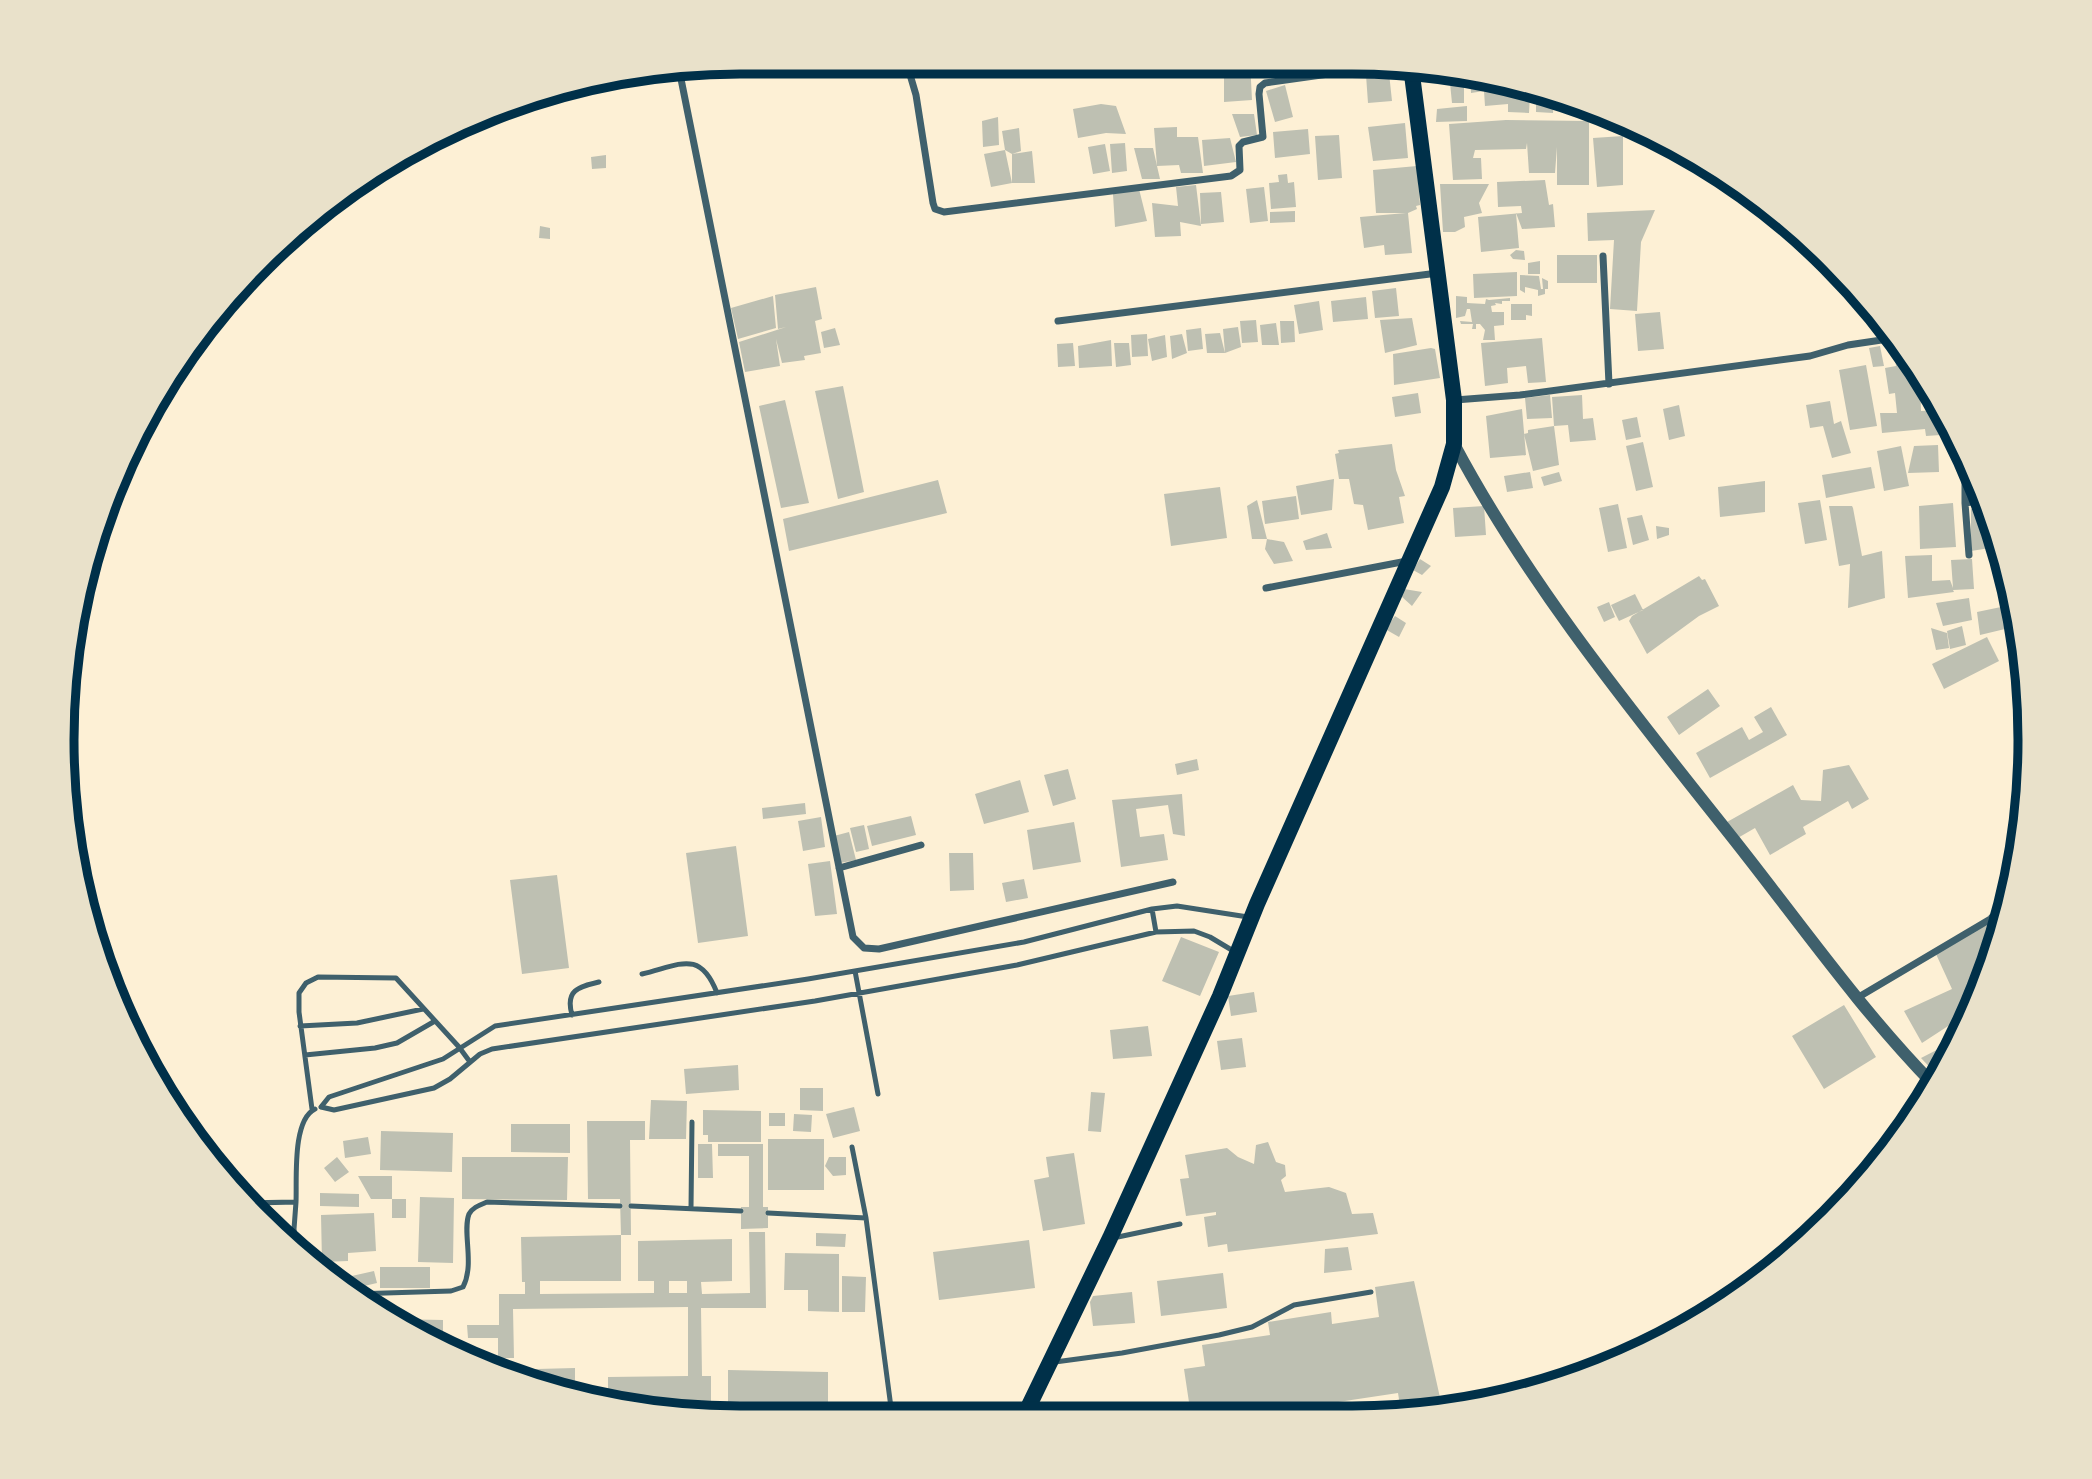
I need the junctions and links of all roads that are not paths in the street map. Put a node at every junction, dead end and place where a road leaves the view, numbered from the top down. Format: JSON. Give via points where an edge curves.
{"nodes":[{"id":1,"x":910,"y":74,"type":"edge"},
{"id":2,"x":1329,"y":74,"type":"edge"},
{"id":3,"x":680,"y":76,"type":"edge"},
{"id":4,"x":1412,"y":77,"type":"edge"},
{"id":5,"x":1603,"y":256,"type":"dead end"},
{"id":6,"x":1438,"y":273,"type":"junction"},
{"id":7,"x":1058,"y":321,"type":"dead end"},
{"id":8,"x":1885,"y":340,"type":"edge"},
{"id":9,"x":1608,"y":384,"type":"junction"},
{"id":10,"x":1454,"y":400,"type":"junction"},
{"id":11,"x":1454,"y":444,"type":"junction"},
{"id":12,"x":1965,"y":478,"type":"edge"},
{"id":13,"x":1974,"y":502,"type":"edge"},
{"id":14,"x":1965,"y":503,"type":"junction"},
{"id":15,"x":1969,"y":555,"type":"dead end"},
{"id":16,"x":1408,"y":561,"type":"junction"},
{"id":17,"x":1266,"y":588,"type":"dead end"},
{"id":18,"x":920,"y":845,"type":"dead end"},
{"id":19,"x":838,"y":868,"type":"junction"},
{"id":20,"x":1174,"y":882,"type":"dead end"},
{"id":21,"x":1152,"y":909,"type":"junction"},
{"id":22,"x":1995,"y":915,"type":"edge"},
{"id":23,"x":1992,"y":917,"type":"junction"},
{"id":24,"x":1252,"y":918,"type":"junction"},
{"id":25,"x":1994,"y":920,"type":"edge"},
{"id":26,"x":1156,"y":932,"type":"junction"},
{"id":27,"x":1238,"y":954,"type":"junction"},
{"id":28,"x":855,"y":971,"type":"junction"},
{"id":29,"x":642,"y":974,"type":"dead end"},
{"id":30,"x":599,"y":982,"type":"dead end"},
{"id":31,"x":859,"y":992,"type":"junction"},
{"id":32,"x":717,"y":993,"type":"junction"},
{"id":33,"x":1856,"y":998,"type":"junction"},
{"id":34,"x":423,"y":1009,"type":"junction"},
{"id":35,"x":572,"y":1015,"type":"junction"},
{"id":36,"x":435,"y":1021,"type":"junction"},
{"id":37,"x":300,"y":1026,"type":"junction"},
{"id":38,"x":459,"y":1047,"type":"junction"},
{"id":39,"x":305,"y":1055,"type":"junction"},
{"id":40,"x":470,"y":1062,"type":"junction"},
{"id":41,"x":1926,"y":1077,"type":"edge"},
{"id":42,"x":878,"y":1094,"type":"dead end"},
{"id":43,"x":321,"y":1107,"type":"junction"},
{"id":44,"x":312,"y":1109,"type":"junction"},
{"id":45,"x":692,"y":1122,"type":"dead end"},
{"id":46,"x":852,"y":1147,"type":"dead end"},
{"id":47,"x":296,"y":1202,"type":"junction"},
{"id":48,"x":262,"y":1203,"type":"edge"},
{"id":49,"x":620,"y":1206,"type":"dead end"},
{"id":50,"x":631,"y":1206,"type":"dead end"},
{"id":51,"x":691,"y":1208,"type":"junction"},
{"id":52,"x":741,"y":1211,"type":"dead end"},
{"id":53,"x":768,"y":1213,"type":"dead end"},
{"id":54,"x":866,"y":1218,"type":"junction"},
{"id":55,"x":1180,"y":1224,"type":"dead end"},
{"id":56,"x":295,"y":1235,"type":"edge"},
{"id":57,"x":1110,"y":1238,"type":"junction"},
{"id":58,"x":1371,"y":1292,"type":"dead end"},
{"id":59,"x":370,"y":1293,"type":"edge"},
{"id":60,"x":1049,"y":1363,"type":"junction"},
{"id":61,"x":891,"y":1406,"type":"edge"},
{"id":62,"x":1029,"y":1406,"type":"edge"}],
"edges":[{"from":1,"to":2,"type":"street","via":[[933,203],[944,212],[1231,176],[1240,170],[1239,146],[1263,137],[1260,87]]},
{"from":3,"to":19,"type":"street"},
{"from":4,"to":6,"type":"main road"},
{"from":5,"to":9,"type":"street"},
{"from":6,"to":7,"type":"street"},
{"from":6,"to":10,"type":"main road"},
{"from":8,"to":9,"type":"street","via":[[1810,356]]},
{"from":9,"to":10,"type":"street"},
{"from":10,"to":11,"type":"main road"},
{"from":11,"to":16,"type":"main road","via":[[1442,487]]},
{"from":11,"to":33,"type":"street","via":[[1512,544],[1602,673]]},
{"from":12,"to":14,"type":"street"},
{"from":13,"to":14,"type":"street"},
{"from":14,"to":15,"type":"street"},
{"from":16,"to":17,"type":"street"},
{"from":16,"to":24,"type":"main road"},
{"from":18,"to":19,"type":"street"},
{"from":19,"to":20,"type":"street","via":[[853,937],[870,949]]},
{"from":21,"to":24,"type":"lane","via":[[1177,906]]},
{"from":21,"to":26,"type":"lane"},
{"from":21,"to":28,"type":"lane","via":[[1024,942]]},
{"from":22,"to":23,"type":"street"},
{"from":23,"to":25,"type":"street"},
{"from":23,"to":33,"type":"street"},
{"from":24,"to":27,"type":"main road"},
{"from":26,"to":27,"type":"lane","via":[[1194,931]]},
{"from":26,"to":31,"type":"lane","via":[[1017,965]]},
{"from":27,"to":57,"type":"main road"},
{"from":28,"to":31,"type":"lane"},
{"from":28,"to":32,"type":"lane"},
{"from":29,"to":32,"type":"lane","via":[[699,965],[711,976]]},
{"from":30,"to":35,"type":"lane","via":[[571,995]]},
{"from":31,"to":40,"type":"lane","via":[[504,1047]]},
{"from":31,"to":42,"type":"lane"},
{"from":32,"to":35,"type":"lane"},
{"from":33,"to":41,"type":"street"},
{"from":34,"to":36,"type":"lane"},
{"from":34,"to":37,"type":"lane","via":[[357,1023]]},
{"from":34,"to":37,"type":"lane","via":[[396,978],[318,977],[299,993]]},
{"from":35,"to":38,"type":"lane","via":[[495,1026]]},
{"from":36,"to":38,"type":"lane"},
{"from":36,"to":39,"type":"lane","via":[[397,1043]]},
{"from":37,"to":39,"type":"lane"},
{"from":38,"to":40,"type":"lane"},
{"from":38,"to":43,"type":"lane","via":[[434,1062],[329,1097]]},
{"from":39,"to":44,"type":"lane"},
{"from":40,"to":43,"type":"lane","via":[[434,1088],[334,1111]]},
{"from":43,"to":44,"type":"lane"},
{"from":44,"to":47,"type":"lane","via":[[300,1129]]},
{"from":45,"to":51,"type":"lane"},
{"from":46,"to":54,"type":"lane"},
{"from":47,"to":48,"type":"lane"},
{"from":47,"to":56,"type":"lane"},
{"from":49,"to":59,"type":"lane","via":[[487,1202],[475,1206],[468,1216],[468,1277],[463,1287]]},
{"from":50,"to":51,"type":"lane"},
{"from":51,"to":52,"type":"lane"},
{"from":53,"to":54,"type":"lane"},
{"from":54,"to":61,"type":"lane"},
{"from":55,"to":57,"type":"lane"},
{"from":57,"to":60,"type":"main road"},
{"from":58,"to":60,"type":"lane","via":[[1294,1305],[1252,1328]]},
{"from":60,"to":62,"type":"main road"}]}
